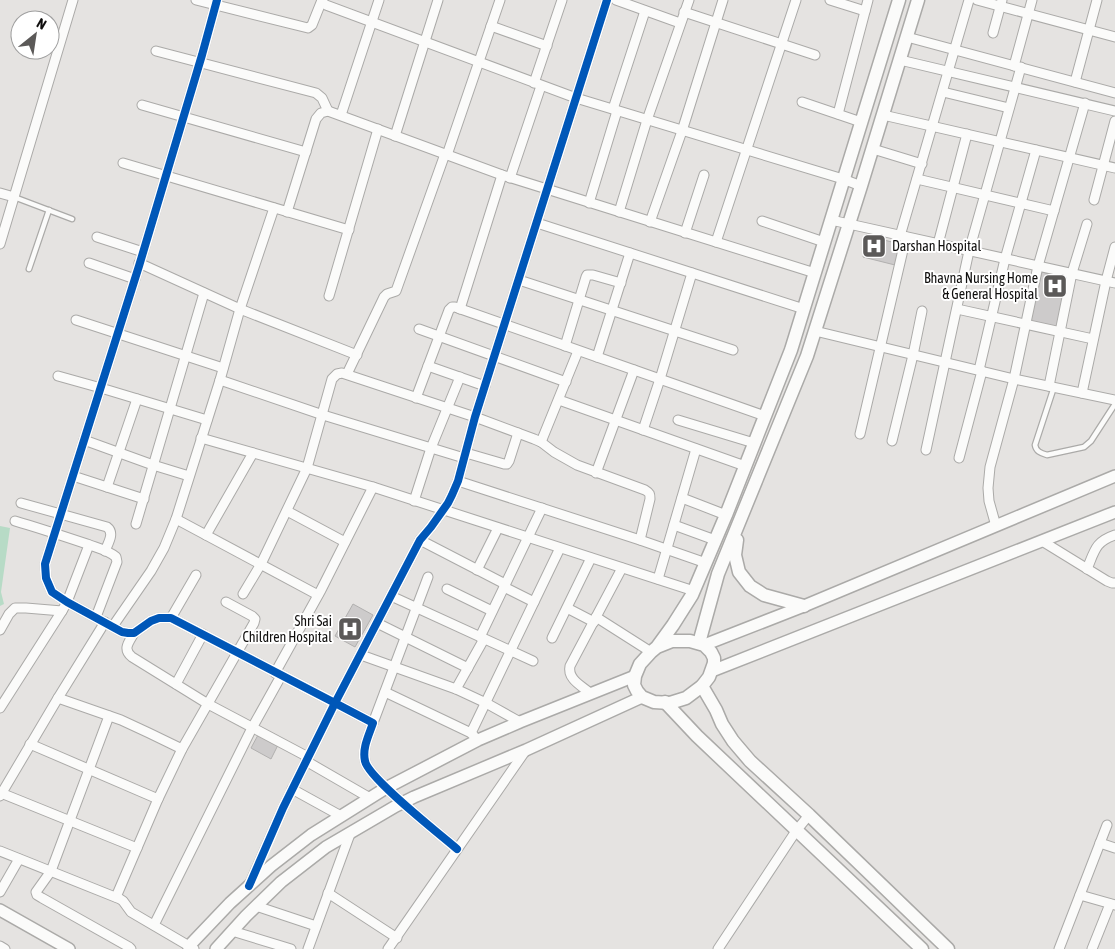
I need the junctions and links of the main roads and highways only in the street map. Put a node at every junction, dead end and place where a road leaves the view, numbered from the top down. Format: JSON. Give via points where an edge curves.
{"nodes":[{"id":1,"x":899,"y":0,"type":"edge"},
{"id":2,"x":918,"y":0,"type":"edge"},
{"id":3,"x":742,"y":516,"type":"junction"},
{"id":4,"x":804,"y":606,"type":"road end"},
{"id":5,"x":701,"y":644,"type":"junction"},
{"id":6,"x":654,"y":649,"type":"junction"},
{"id":7,"x":702,"y":686,"type":"junction"},
{"id":8,"x":665,"y":702,"type":"junction"},
{"id":9,"x":922,"y":949,"type":"edge"},
{"id":10,"x":948,"y":949,"type":"edge"}],
"edges":[{"from":1,"to":6,"type":"main road","via":[[791,350],[694,591]]},
{"from":2,"to":3,"type":"main road","via":[[808,356]]},
{"from":3,"to":4,"type":"main road","via":[[734,555],[739,572],[764,596]]},
{"from":3,"to":5,"type":"main road","via":[[718,574]]},
{"from":5,"to":6,"type":"main road","via":[[672,641]]},
{"from":5,"to":7,"type":"main road","via":[[714,658],[712,671]]},
{"from":6,"to":8,"type":"main road","via":[[640,664],[634,685],[642,698]]},
{"from":7,"to":8,"type":"main road","via":[[686,698]]},
{"from":7,"to":10,"type":"main road","via":[[722,724],[750,761]]},
{"from":8,"to":9,"type":"main road","via":[[696,736]]}]}
